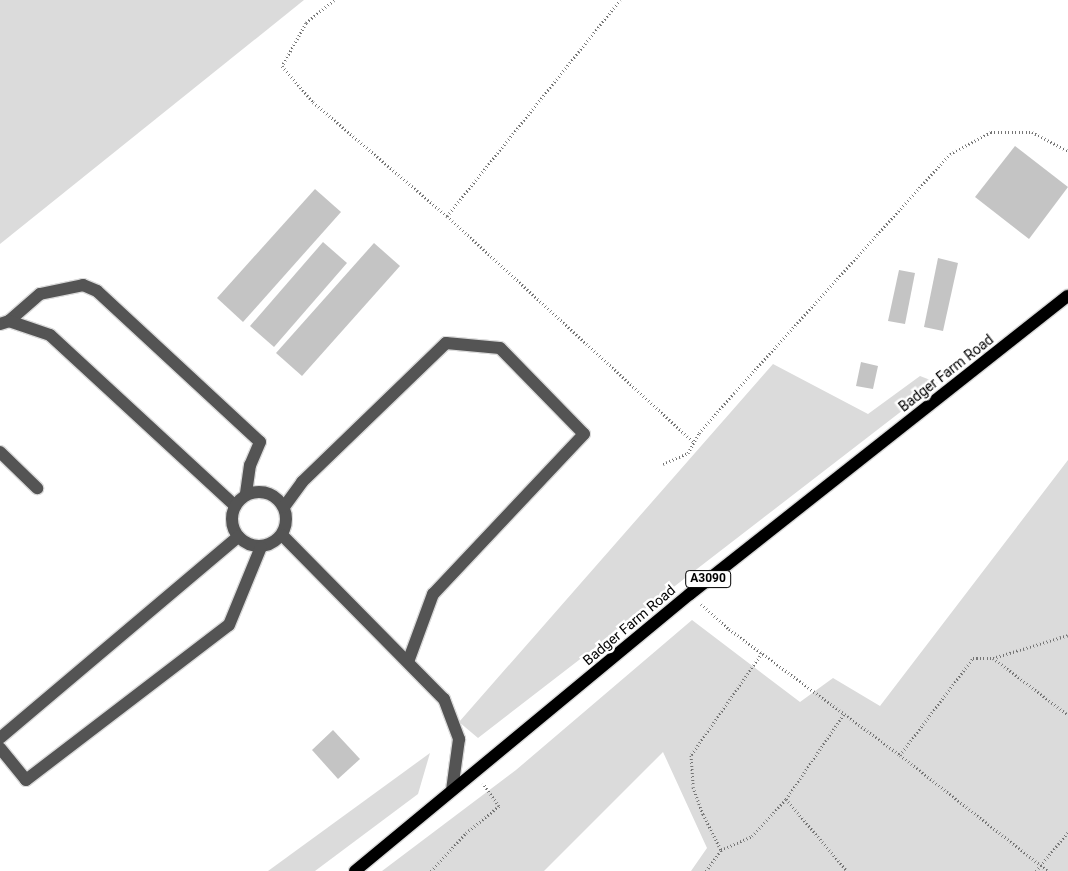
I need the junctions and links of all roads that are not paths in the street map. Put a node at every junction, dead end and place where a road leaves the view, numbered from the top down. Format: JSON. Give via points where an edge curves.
{"nodes":[{"id":1,"x":1068,"y":296,"type":"edge"},
{"id":2,"x":5,"y":322,"type":"edge"},
{"id":3,"x":0,"y":452,"type":"edge"},
{"id":4,"x":37,"y":488,"type":"dead end"},
{"id":5,"x":246,"y":495,"type":"junction"},
{"id":6,"x":235,"y":506,"type":"junction"},
{"id":7,"x":284,"y":507,"type":"junction"},
{"id":8,"x":282,"y":535,"type":"junction"},
{"id":9,"x":238,"y":537,"type":"junction"},
{"id":10,"x":261,"y":547,"type":"junction"},
{"id":11,"x":408,"y":662,"type":"junction"},
{"id":12,"x":0,"y":738,"type":"edge"},
{"id":13,"x":0,"y":748,"type":"edge"},
{"id":14,"x":452,"y":790,"type":"junction"},
{"id":15,"x":355,"y":871,"type":"edge"}],
"edges":[{"from":1,"to":14,"type":"main road","name":"Badger Farm Road","number":"A3090","via":[[690,594]]},
{"from":2,"to":5,"type":"lane","via":[[40,294],[83,285],[97,291],[260,442],[250,465]]},
{"from":2,"to":6,"type":"lane","via":[[50,336]]},
{"from":3,"to":4,"type":"lane"},
{"from":5,"to":6,"type":"lane"},
{"from":5,"to":7,"type":"lane","via":[[268,493]]},
{"from":6,"to":9,"type":"lane","via":[[232,522]]},
{"from":7,"to":8,"type":"lane","via":[[287,522]]},
{"from":7,"to":11,"type":"lane","via":[[302,482],[446,344],[500,348],[584,434],[433,594]]},
{"from":8,"to":10,"type":"lane","via":[[277,541]]},
{"from":8,"to":11,"type":"lane"},
{"from":9,"to":10,"type":"lane","via":[[245,543]]},
{"from":9,"to":12,"type":"lane"},
{"from":10,"to":13,"type":"lane","via":[[229,625],[26,780]]},
{"from":11,"to":14,"type":"lane","via":[[444,698],[459,739]]},
{"from":14,"to":15,"type":"main road","name":"Badger Farm Road","number":"A3090"}]}
